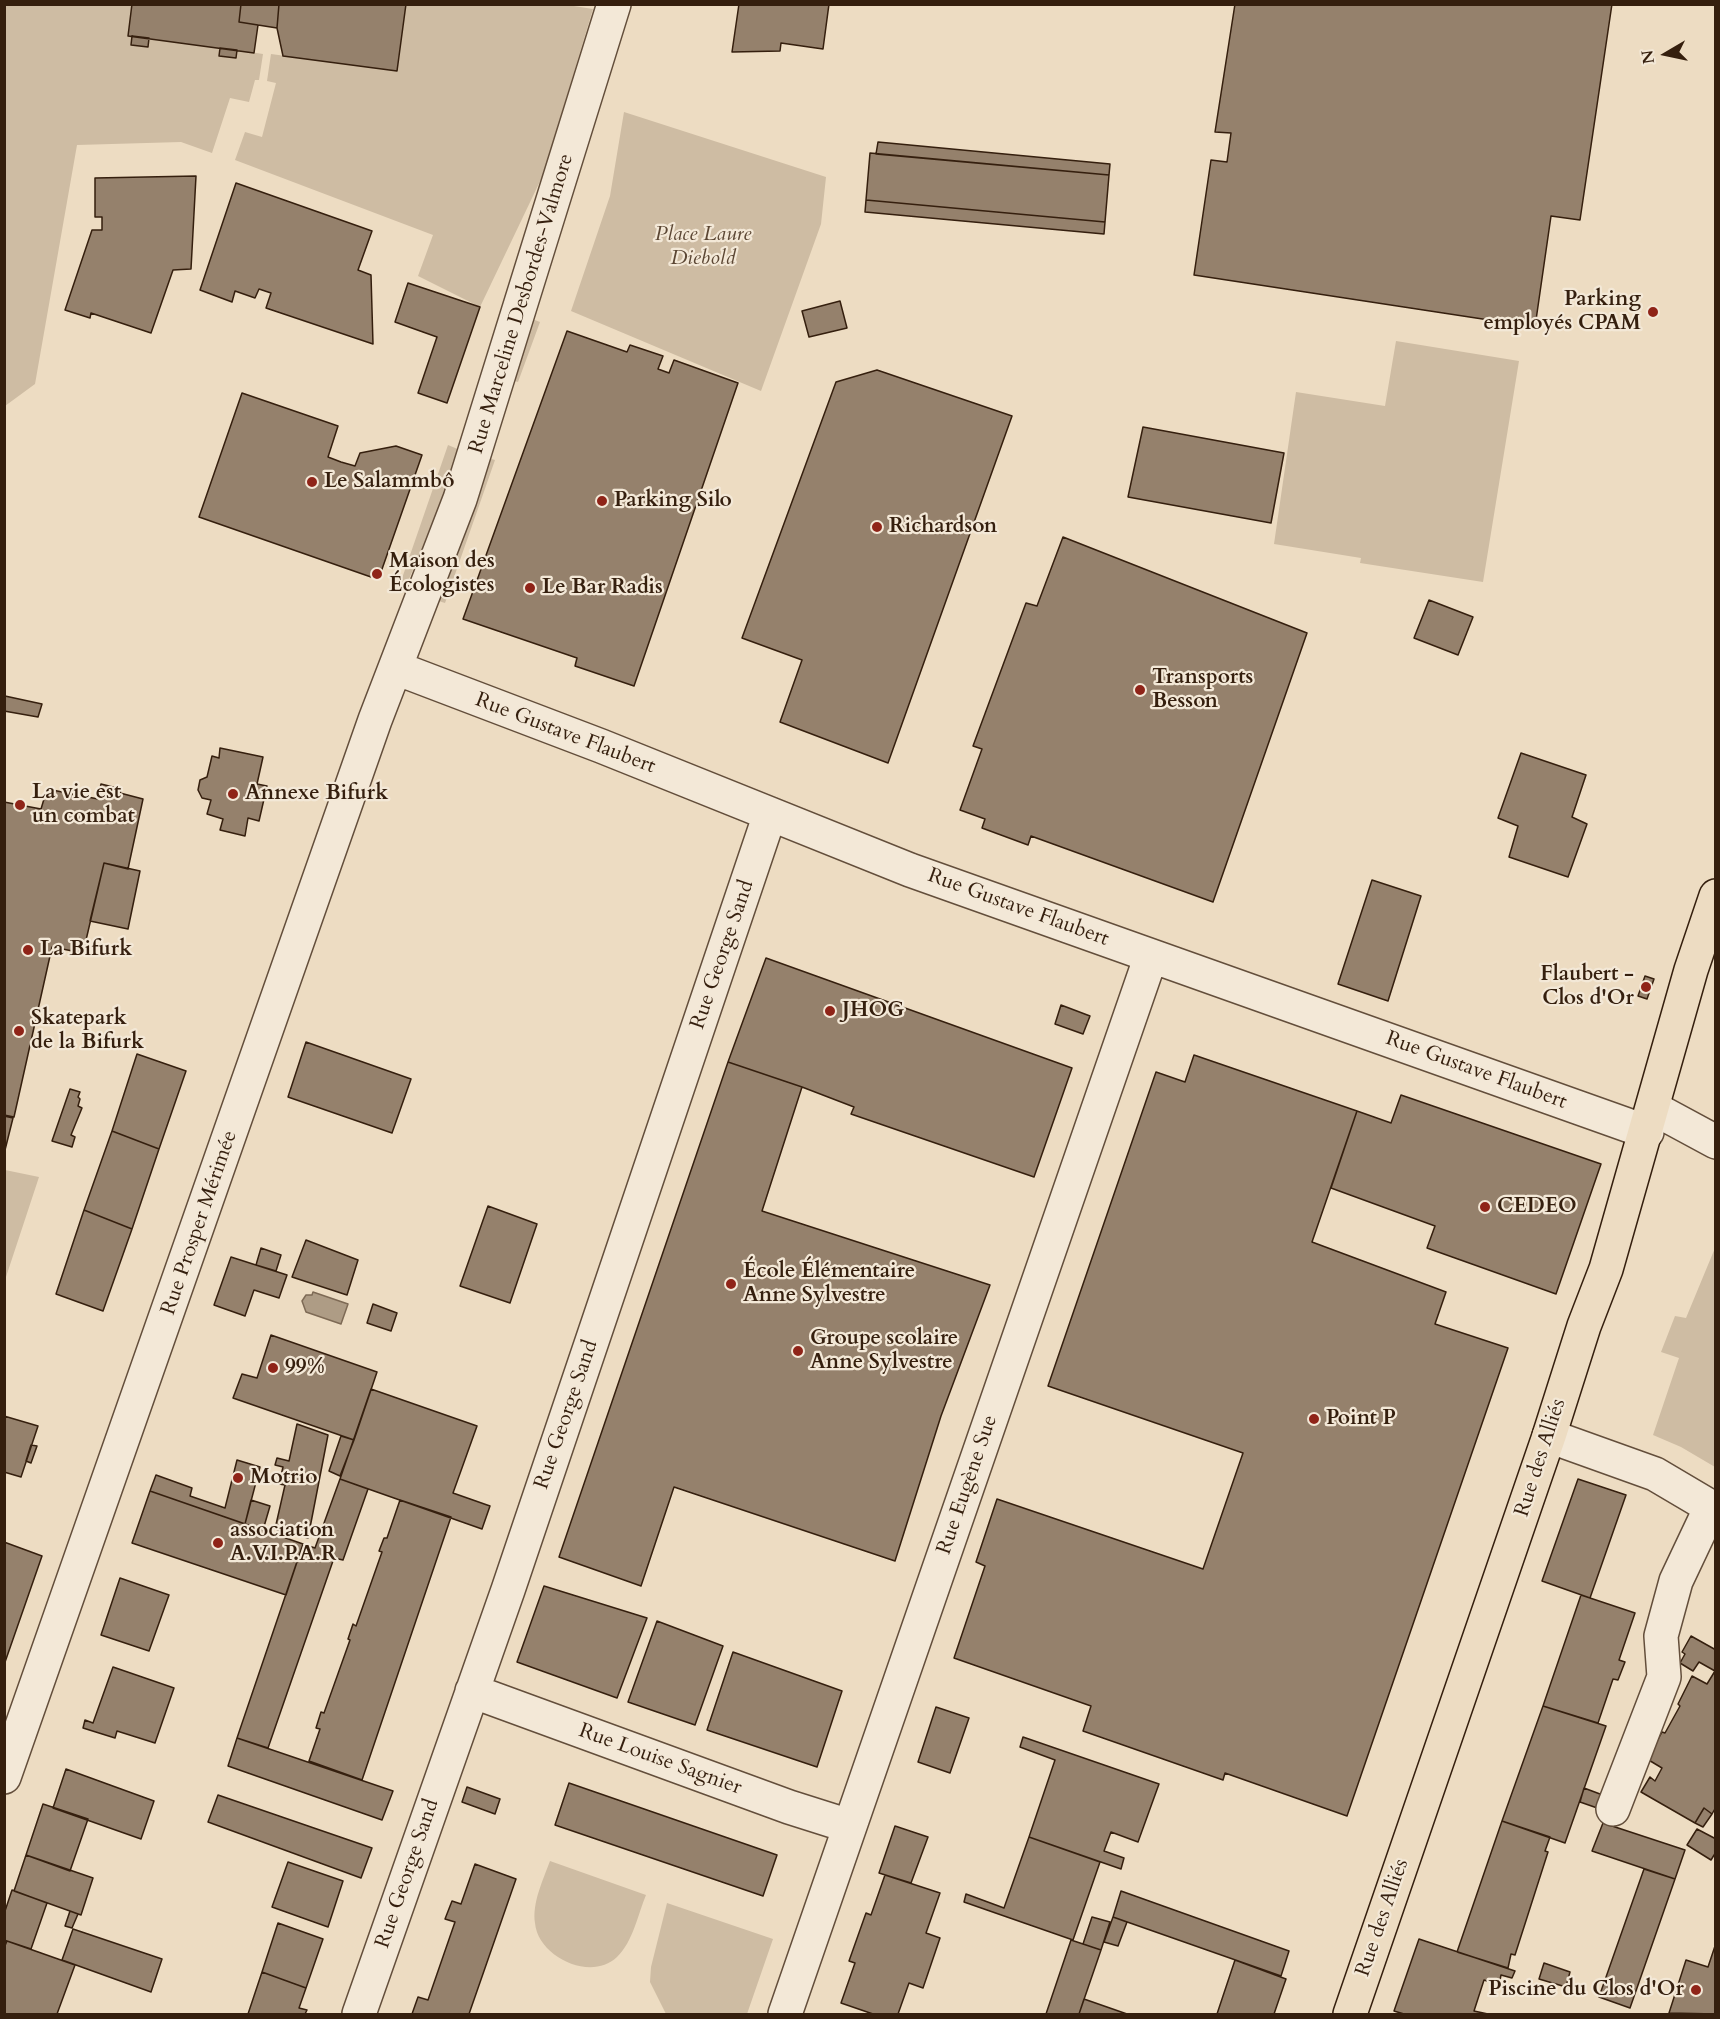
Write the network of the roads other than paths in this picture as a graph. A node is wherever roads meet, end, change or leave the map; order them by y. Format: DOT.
graph roads {
  1 [pos="614,4"];
  2 [pos="396,668"];
  3 [pos="771,814"];
  4 [pos="1716,896"];
  5 [pos="1151,956"];
  6 [pos="1650,1120"];
  7 [pos="1716,1142"];
  8 [pos="1549,1436"];
  9 [pos="1713,1509"];
  10 [pos="472,1691"];
  11 [pos="4,1777"];
  12 [pos="1613,1809"];
  13 [pos="849,1826"];
  14 [pos="359,2014"];
  15 [pos="785,2014"];
  16 [pos="1350,2014"];
  1 -- 2 [label="street, Rue Marceline Desbordes-Valmore"];
  2 -- 3 [label="street, Rue Gustave Flaubert"];
  2 -- 11 [label="street, Rue Prosper Mérimée"];
  3 -- 5 [label="street, Rue Gustave Flaubert"];
  3 -- 10 [label="street, Rue George Sand"];
  4 -- 6 [label="main road, Rue des Alliés"];
  5 -- 6 [label="street, Rue Gustave Flaubert"];
  5 -- 13 [label="street, Rue Eugène Sue"];
  6 -- 7 [label="street, Rue Gustave Flaubert"];
  6 -- 8 [label="main road, Rue des Alliés"];
  8 -- 9 [label="street"];
  8 -- 16 [label="main road, Rue des Alliés"];
  9 -- 12 [label="street"];
  10 -- 13 [label="street, Rue Louise Sagnier"];
  10 -- 14 [label="street, Rue George Sand"];
  13 -- 15 [label="street, Rue Eugène Sue"];
}
